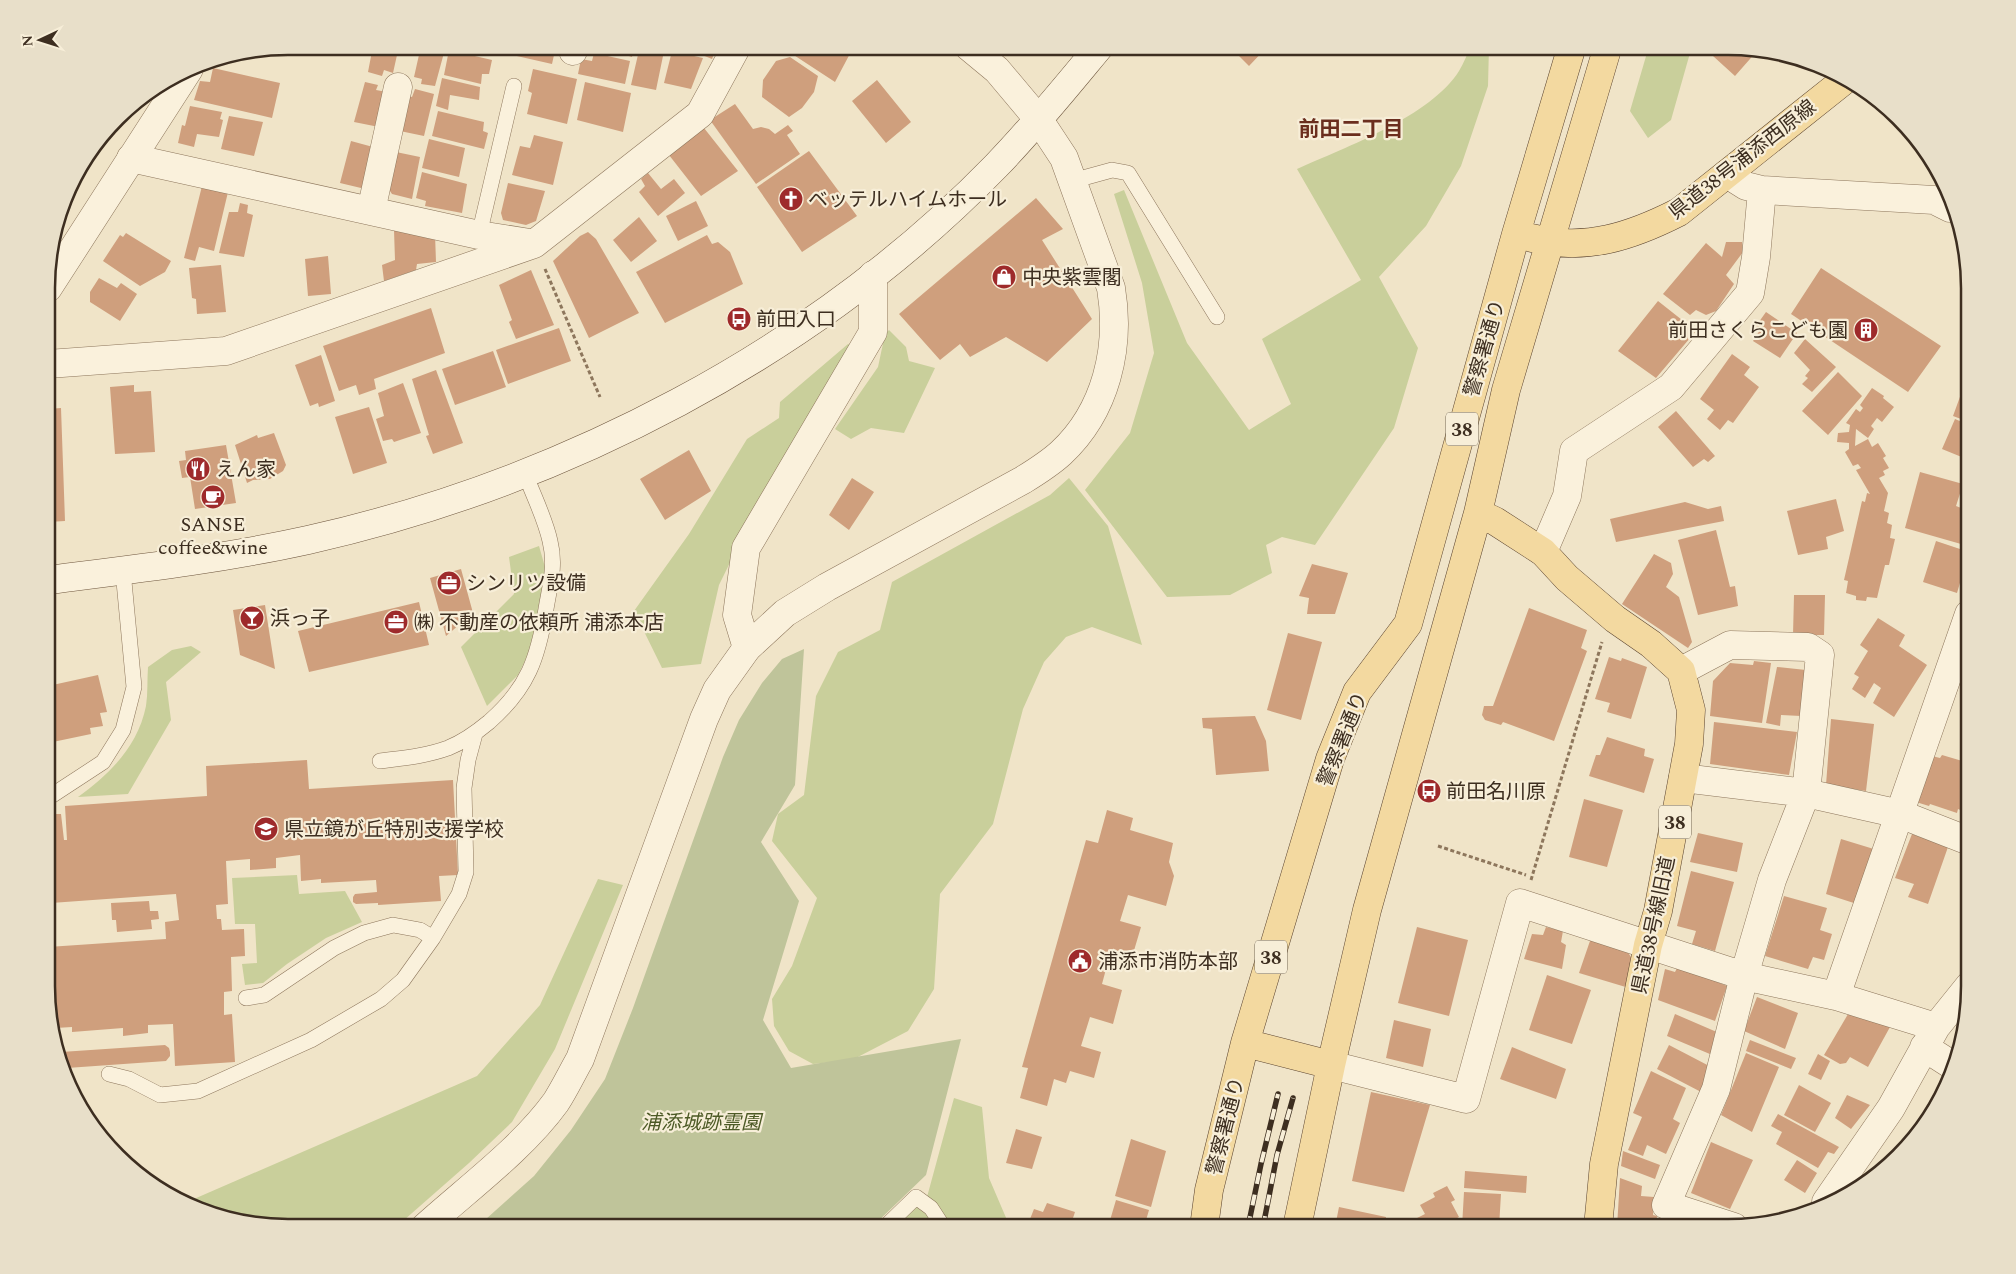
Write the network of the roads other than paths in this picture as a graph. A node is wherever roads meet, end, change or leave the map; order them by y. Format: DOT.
graph roads {
  1 [pos="732,55"];
  2 [pos="978,55"];
  3 [pos="1093,55"];
  4 [pos="1569,55"];
  5 [pos="1605,55"];
  6 [pos="181,81"];
  7 [pos="1840,84"];
  8 [pos="514,86"];
  9 [pos="398,87"];
  10 [pos="1039,120"];
  11 [pos="131,158"];
  12 [pos="1727,174"];
  13 [pos="1072,181"];
  14 [pos="1762,190"];
  15 [pos="1946,206"];
  16 [pos="371,211"];
  17 [pos="1516,234"];
  18 [pos="478,235"];
  19 [pos="1550,243"];
  20 [pos="534,244"];
  21 [pos="873,275"];
  22 [pos="55,277"];
  23 [pos="1217,317"];
  24 [pos="55,363"];
  25 [pos="525,473"];
  26 [pos="1478,513"];
  27 [pos="1543,552"];
  28 [pos="123,571"];
  29 [pos="55,579"];
  30 [pos="1408,624"];
  31 [pos="1961,637"];
  32 [pos="747,648"];
  33 [pos="1681,671"];
  34 [pos="475,734"];
  35 [pos="380,762"];
  36 [pos="1683,778"];
  37 [pos="1806,792"];
  38 [pos="55,793"];
  39 [pos="1900,814"];
  40 [pos="1961,838"];
  41 [pos="433,938"];
  42 [pos="1648,945"];
  43 [pos="1744,976"];
  44 [pos="1836,996"];
  45 [pos="1961,996"];
  46 [pos="246,998"];
  47 [pos="1930,1037"];
  48 [pos="1245,1043"];
  49 [pos="1949,1061"];
  50 [pos="1331,1064"];
  51 [pos="109,1074"];
  52 [pos="1833,1194"];
  53 [pos="434,1219"];
  54 [pos="893,1219"];
  55 [pos="938,1219"];
  56 [pos="1205,1219"];
  57 [pos="1299,1219"];
  58 [pos="1599,1219"];
  59 [pos="1710,1219"];
  1 -- 20 [label="street"];
  2 -- 10 [label="street"];
  3 -- 10 [label="street"];
  4 -- 17 [label="main road, 38"];
  5 -- 19 [label="main road, 38"];
  6 -- 11 [label="street"];
  7 -- 12 [label="main road, 県道38号浦添西原線"];
  8 -- 18 [label="lane"];
  9 -- 16 [label="street"];
  10 -- 13 [label="street"];
  10 -- 21 [label="street"];
  11 -- 16 [label="street"];
  11 -- 22 [label="street"];
  12 -- 14 [label="street"];
  12 -- 19 [label="main road, 県道38号浦添西原線"];
  13 -- 23 [label="lane"];
  13 -- 32 [label="street"];
  14 -- 15 [label="street"];
  14 -- 27 [label="street"];
  16 -- 18 [label="street"];
  17 -- 19 [label="main road, 県道38号浦添西原線"];
  17 -- 30 [label="main road, 警察署通り / 38"];
  18 -- 20 [label="street"];
  19 -- 26 [label="main road, 警察署通り / 38"];
  19 -- 30 [label="main road"];
  20 -- 24 [label="street"];
  21 -- 25 [label="street"];
  21 -- 32 [label="street"];
  25 -- 28 [label="street"];
  25 -- 34 [label="lane"];
  26 -- 27 [label="main road"];
  26 -- 50 [label="main road, 警察署通り / 38"];
  27 -- 33 [label="main road"];
  28 -- 29 [label="street"];
  28 -- 38 [label="lane"];
  30 -- 48 [label="main road, 警察署通り / 38"];
  31 -- 39 [label="street"];
  32 -- 53 [label="street"];
  33 -- 36 [label="main road, 県道38号線旧道 / 38"];
  33 -- 37 [label="street"];
  34 -- 35 [label="lane"];
  34 -- 41 [label="lane"];
  36 -- 37 [label="street"];
  36 -- 42 [label="main road, 県道38号線旧道 / 38"];
  37 -- 39 [label="street"];
  37 -- 43 [label="street"];
  39 -- 40 [label="street"];
  39 -- 44 [label="street"];
  41 -- 46 [label="lane"];
  41 -- 51 [label="lane"];
  42 -- 43 [label="street"];
  42 -- 50 [label="street"];
  42 -- 58 [label="main road, 県道38号線旧道 / 38"];
  43 -- 44 [label="street"];
  43 -- 59 [label="street"];
  44 -- 47 [label="street"];
  45 -- 47 [label="street"];
  47 -- 49 [label="street"];
  47 -- 52 [label="street"];
  48 -- 50 [label="main road"];
  48 -- 56 [label="main road, 警察署通り / 38"];
  50 -- 57 [label="main road, 警察署通り / 38"];
  54 -- 55 [label="lane"];
}
